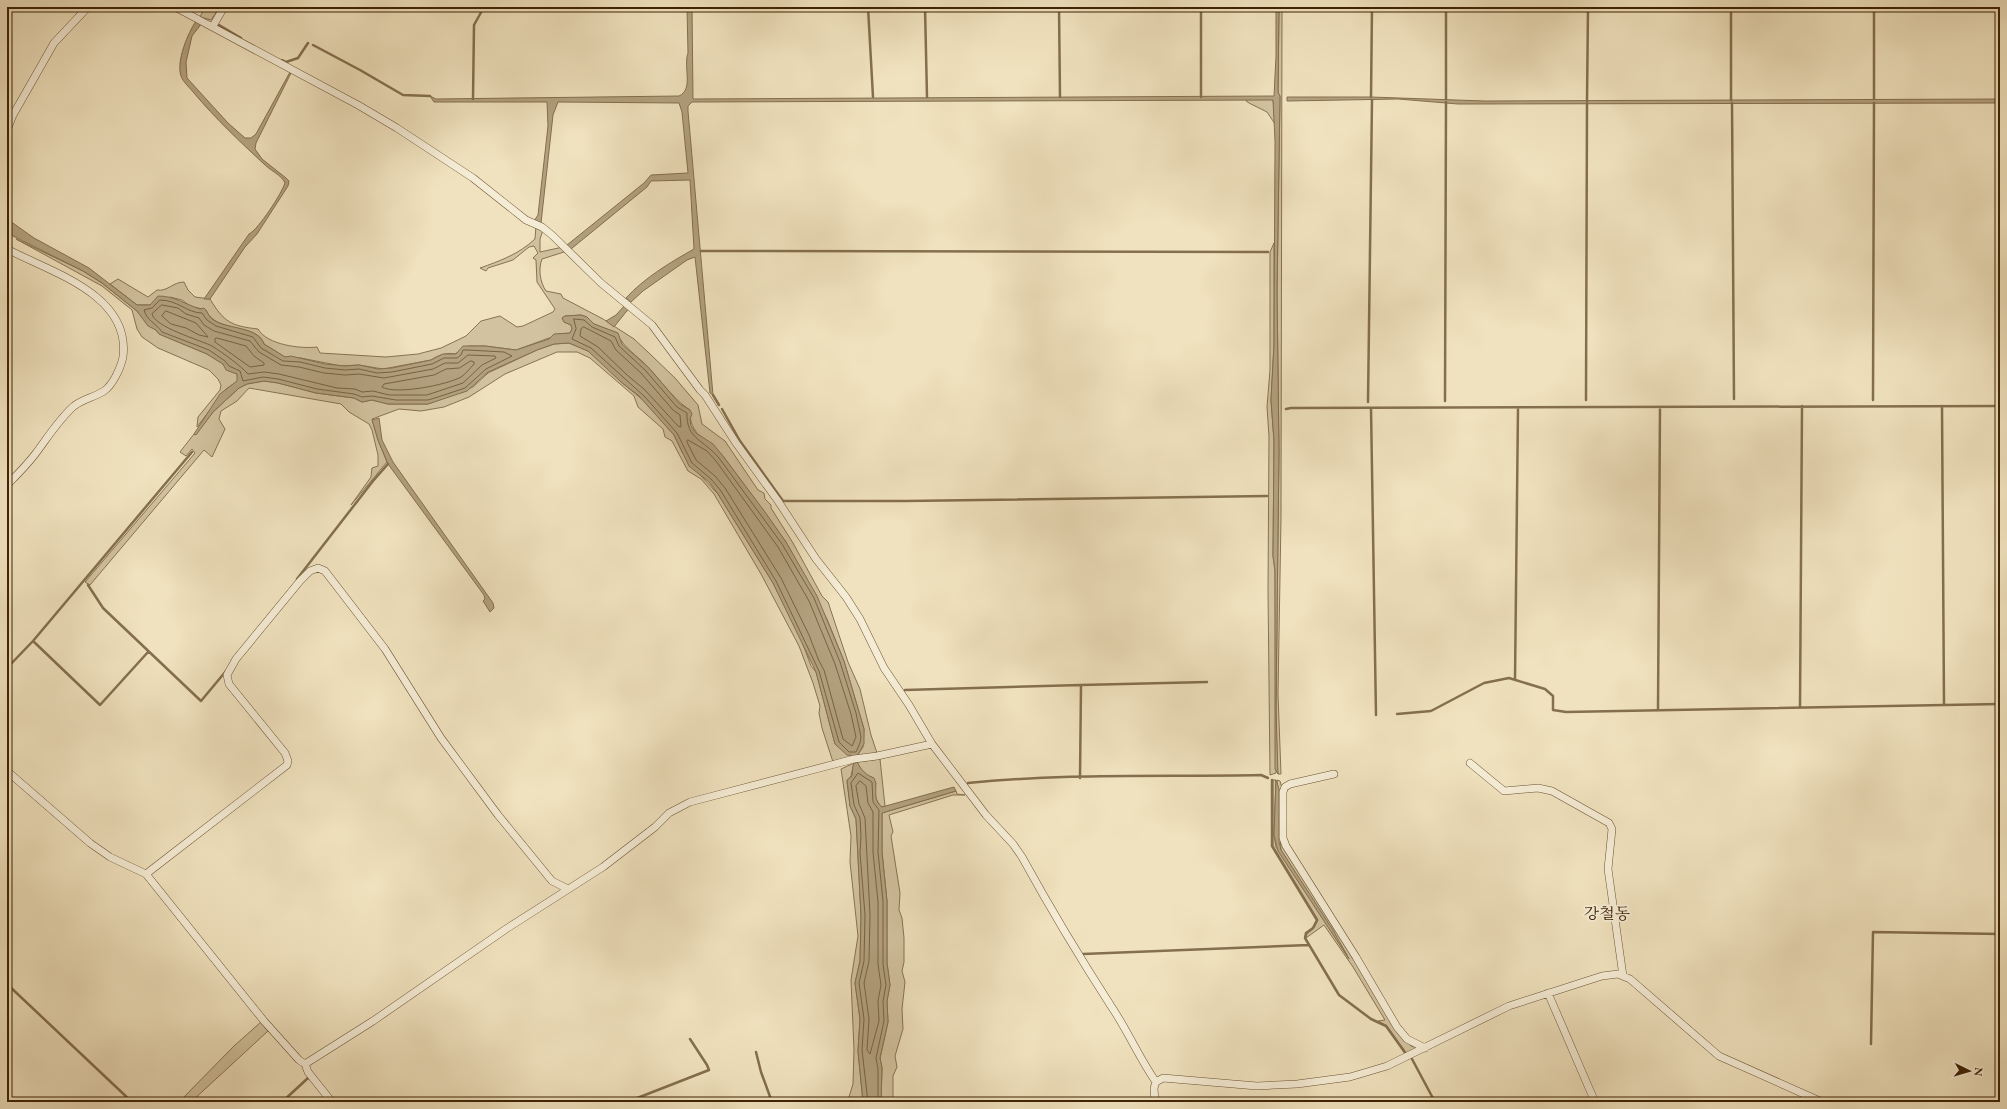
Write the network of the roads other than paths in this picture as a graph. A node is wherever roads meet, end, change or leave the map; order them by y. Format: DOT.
graph roads {
  1 [pos="88,7"];
  2 [pos="175,7"];
  3 [pos="224,7"];
  4 [pos="213,26"];
  5 [pos="7,130"];
  6 [pos="7,249"];
  7 [pos="7,485"];
  8 [pos="932,744"];
  9 [pos="1470,763"];
  10 [pos="7,771"];
  11 [pos="1334,774"];
  12 [pos="146,874"];
  13 [pos="568,889"];
  14 [pos="1622,976"];
  15 [pos="1548,993"];
  16 [pos="1425,1048"];
  17 [pos="305,1064"];
  18 [pos="1156,1082"];
  19 [pos="332,1102"];
  20 [pos="1155,1102"];
  21 [pos="1595,1102"];
  22 [pos="1822,1102"];
  1 -- 5 [label="street"];
  2 -- 4 [label="street"];
  3 -- 4 [label="street"];
  4 -- 8 [label="street"];
  6 -- 7 [label="street"];
  8 -- 13 [label="street"];
  8 -- 18 [label="street"];
  9 -- 14 [label="street"];
  10 -- 12 [label="street"];
  11 -- 16 [label="street"];
  12 -- 13 [label="street"];
  12 -- 17 [label="street"];
  13 -- 17 [label="street"];
  14 -- 15 [label="street"];
  14 -- 22 [label="street"];
  15 -- 16 [label="street"];
  15 -- 21 [label="street"];
  16 -- 18 [label="street"];
  17 -- 19 [label="street"];
  18 -- 20 [label="street"];
}
